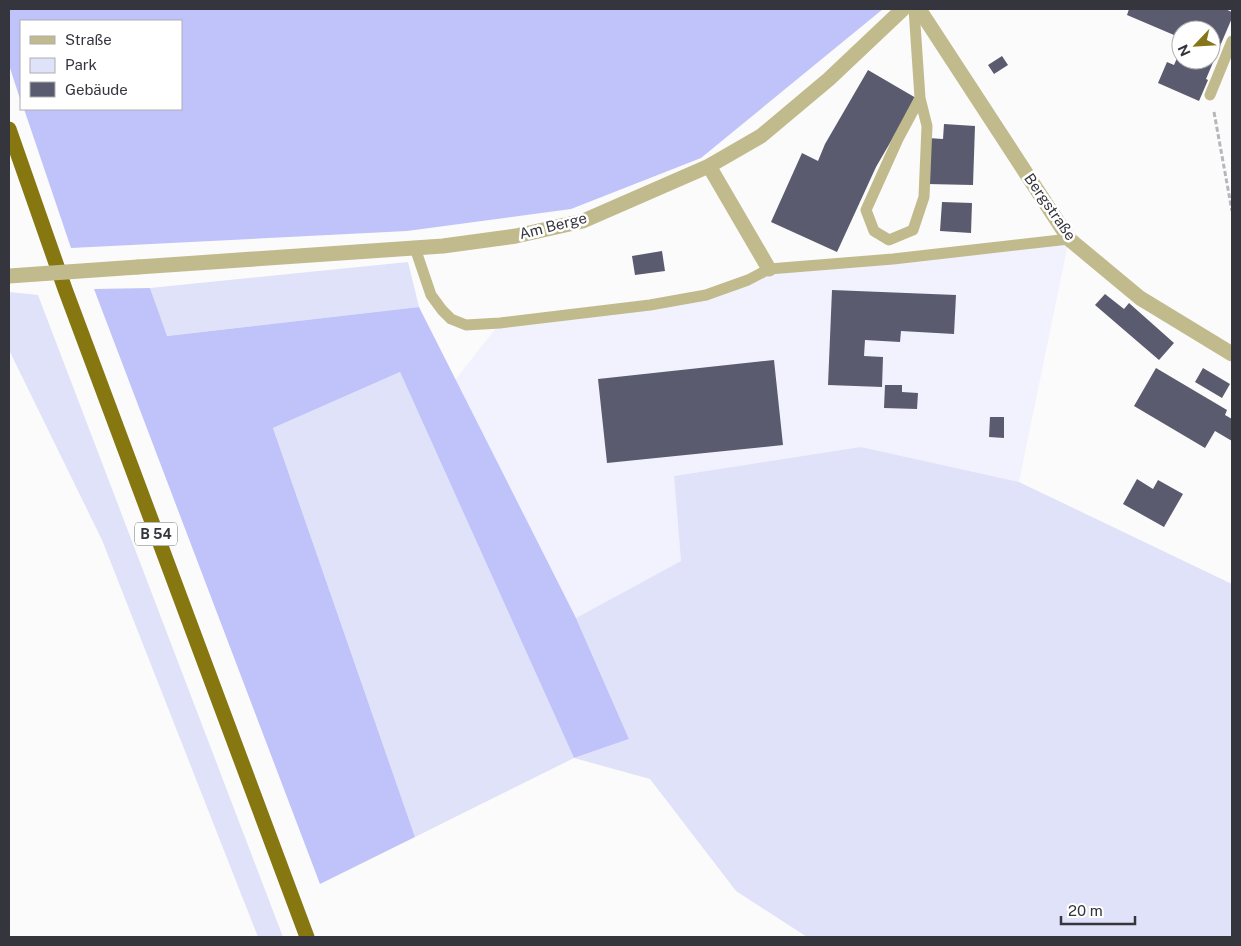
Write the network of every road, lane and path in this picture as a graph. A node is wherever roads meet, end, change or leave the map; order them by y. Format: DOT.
graph roads {
  1 [pos="903,9"];
  2 [pos="914,9"];
  3 [pos="919,9"];
  4 [pos="1232,41"];
  5 [pos="1210,94"];
  6 [pos="920,98"];
  7 [pos="9,129"];
  8 [pos="709,166"];
  9 [pos="1232,210"];
  10 [pos="1068,239"];
  11 [pos="889,240"];
  12 [pos="415,248"];
  13 [pos="893,259"];
  14 [pos="769,269"];
  15 [pos="9,276"];
  16 [pos="1232,354"];
  17 [pos="307,937"];
  1 -- 8 [label="street, Am Berge"];
  2 -- 6 [label="lane"];
  3 -- 10 [label="street, Bergstraße"];
  4 -- 5 [label="lane"];
  5 -- 9 [label="path"];
  6 -- 11 [label="lane"];
  6 -- 11 [label="lane"];
  7 -- 17 [label="highway, B 54"];
  8 -- 12 [label="street, Am Berge"];
  8 -- 14 [label="street"];
  10 -- 13 [label="lane"];
  10 -- 16 [label="street, Bergstraße"];
  11 -- 13 [label="lane"];
  12 -- 14 [label="lane"];
  12 -- 15 [label="street, Am Berge, bridge"];
  13 -- 14 [label="lane"];
}
